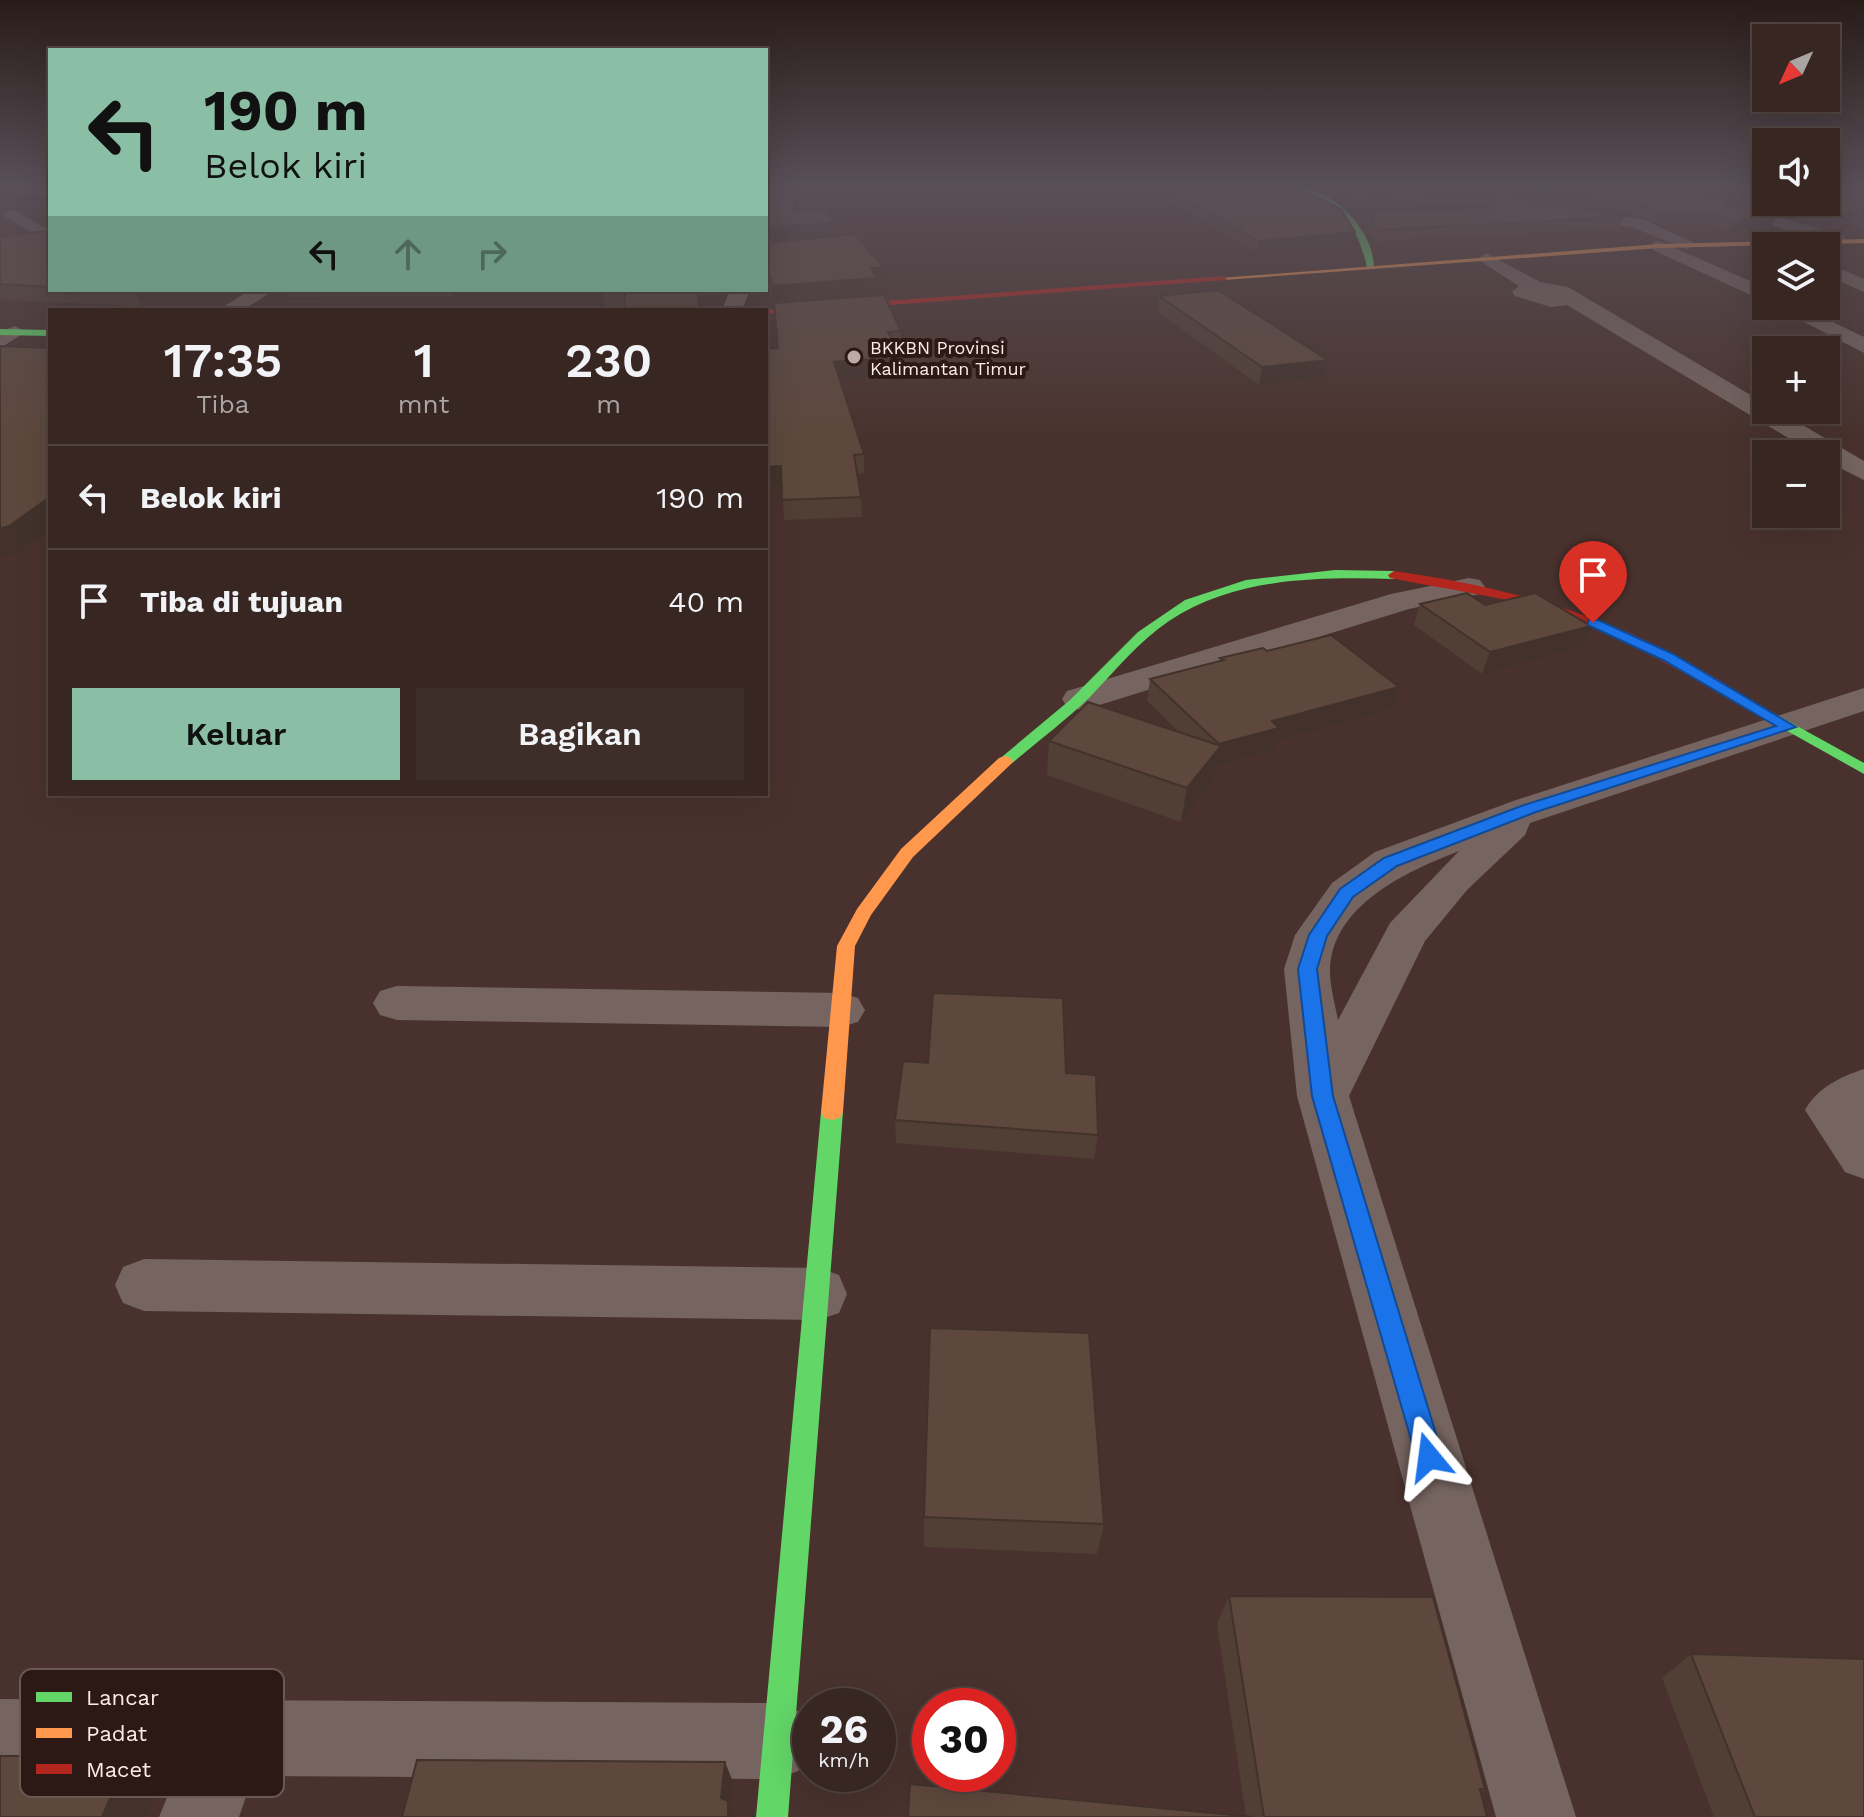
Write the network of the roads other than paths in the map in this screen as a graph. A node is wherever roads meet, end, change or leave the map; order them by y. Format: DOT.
graph roads {
  1 [pos="1333,270"];
  2 [pos="1504,270"];
  3 [pos="1708,270"];
  4 [pos="1840,276"];
  5 [pos="1864,289"];
  6 [pos="1752,291"];
  7 [pos="261,292"];
  8 [pos="1840,292"];
  9 [pos="1548,297"];
  10 [pos="232,308"];
  11 [pos="768,311"];
  12 [pos="1811,320"];
  13 [pos="48,333"];
  14 [pos="5,335"];
  15 [pos="1864,346"];
  16 [pos="1778,440"];
  17 [pos="1864,472"];
  18 [pos="1840,478"];
  19 [pos="1864,493"];
  20 [pos="1469,587"];
  21 [pos="1080,699"];
  22 [pos="1864,699"];
  23 [pos="1788,727"];
  24 [pos="1864,769"];
  25 [pos="1530,809"];
  26 [pos="397,1003"];
  27 [pos="841,1010"];
  28 [pos="1864,1089"];
  29 [pos="1323,1096"];
  30 [pos="1864,1157"];
  31 [pos="144,1285"];
  32 [pos="818,1294"];
  33 [pos="0,1737"];
  34 [pos="20,1737"];
  35 [pos="284,1740"];
  36 [pos="778,1741"];
  37 [pos="207,1797"];
  38 [pos="199,1817"];
  39 [pos="772,1817"];
  40 [pos="1536,1817"];
  1 -- 11 [label="street"];
  2 -- 9 [label="street"];
  3 -- 6 [label="street"];
  4 -- 5 [label="street"];
  5 -- 8 [label="street"];
  7 -- 10 [label="street"];
  9 -- 16 [label="street"];
  9 -- 17 [label="street"];
  12 -- 15 [label="street"];
  13 -- 14 [label="street"];
  18 -- 19 [label="street"];
  20 -- 21 [label="street"];
  20 -- 21 [label="street"];
  20 -- 23 [label="street"];
  21 -- 27 [label="street"];
  22 -- 23 [label="street"];
  23 -- 24 [label="street"];
  23 -- 25 [label="street"];
  25 -- 29 [label="street"];
  25 -- 29 [label="street"];
  26 -- 27 [label="street"];
  27 -- 32 [label="street"];
  28 -- 30 [label="street"];
  29 -- 40 [label="street"];
  31 -- 32 [label="street"];
  32 -- 36 [label="street"];
  33 -- 34 [label="street"];
  35 -- 36 [label="street"];
  36 -- 39 [label="street"];
  37 -- 38 [label="street"];
}
